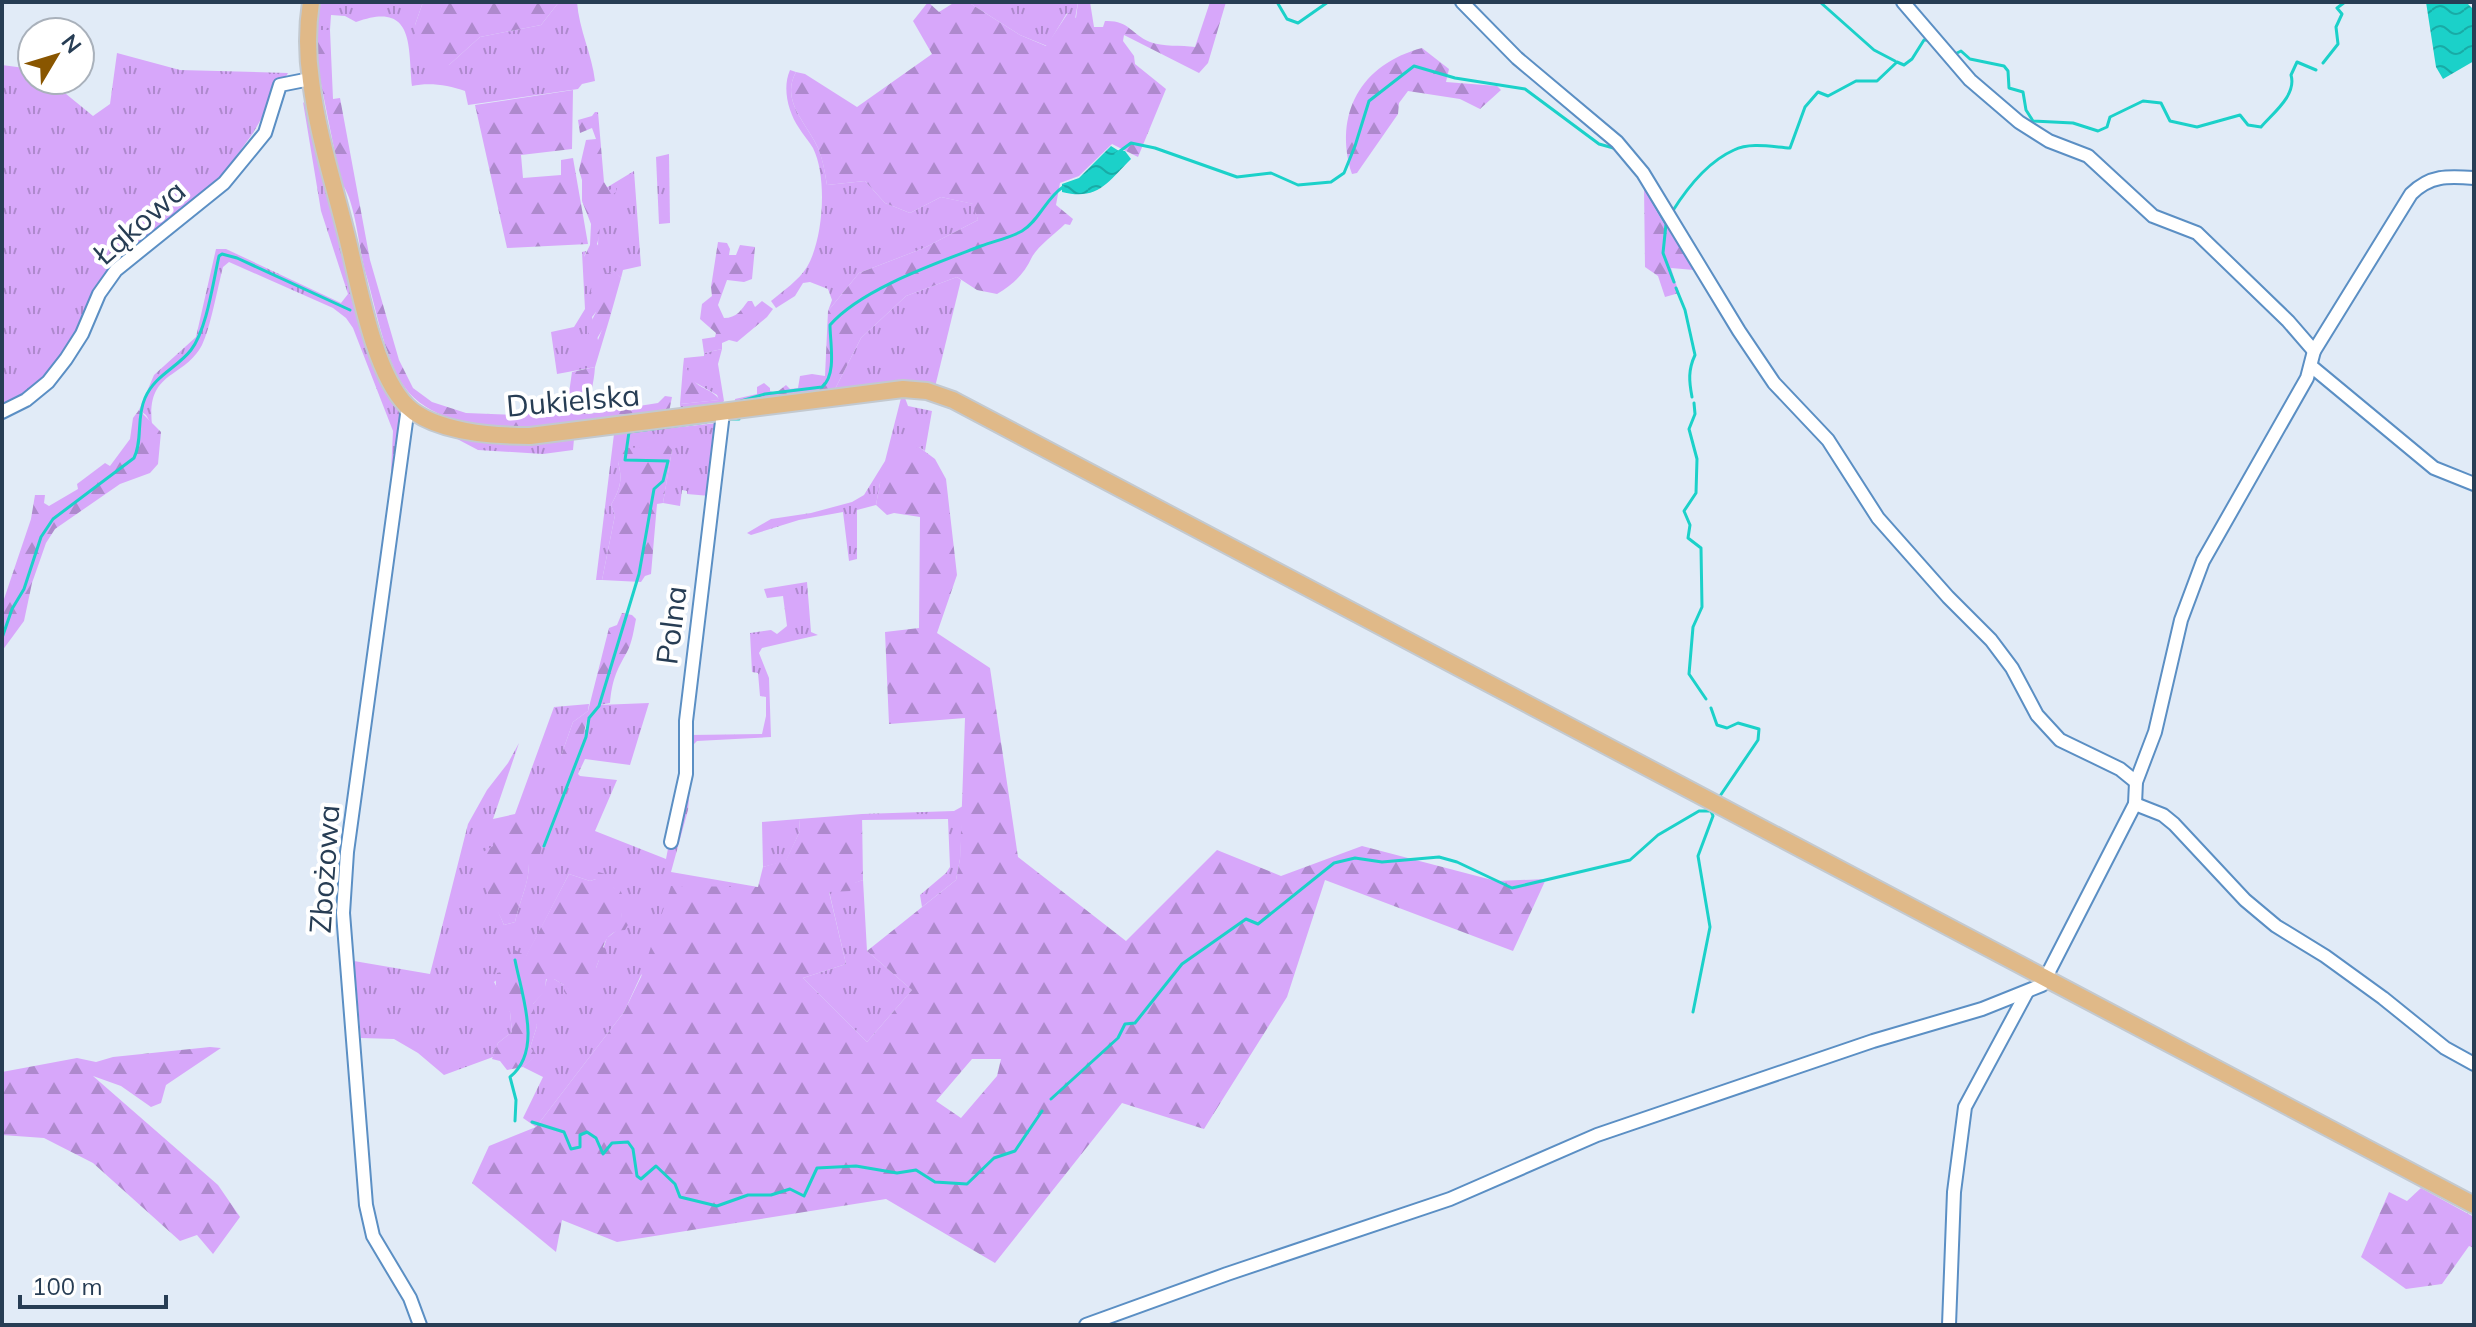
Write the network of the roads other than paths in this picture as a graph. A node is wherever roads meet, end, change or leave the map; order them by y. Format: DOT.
graph roads {
  1 [pos="311,2"];
  2 [pos="1462,2"];
  3 [pos="1903,2"];
  4 [pos="310,79"];
  5 [pos="2474,178"];
  6 [pos="2314,351"];
  7 [pos="2311,366"];
  8 [pos="408,407"];
  9 [pos="2,412"];
  10 [pos="723,413"];
  11 [pos="2474,484"];
  12 [pos="2136,782"];
  13 [pos="2135,804"];
  14 [pos="671,842"];
  15 [pos="2046,978"];
  16 [pos="2027,992"];
  17 [pos="2474,1064"];
  18 [pos="2474,1205"];
  19 [pos="420,1325"];
  20 [pos="1086,1325"];
  21 [pos="1949,1325"];
  1 -- 4 [label="main road"];
  2 -- 12 [label="street"];
  3 -- 6 [label="street"];
  4 -- 8 [label="main road"];
  4 -- 9 [label="street, Łąkowa"];
  5 -- 6 [label="street"];
  6 -- 7 [label="street"];
  7 -- 11 [label="street"];
  7 -- 12 [label="street"];
  8 -- 10 [label="main road, Dukielska"];
  8 -- 19 [label="street, Zbożowa"];
  10 -- 14 [label="street, Polna"];
  10 -- 15 [label="main road, Dukielska"];
  12 -- 13 [label="street"];
  13 -- 15 [label="street"];
  13 -- 17 [label="street"];
  15 -- 16 [label="street"];
  15 -- 18 [label="main road"];
  16 -- 20 [label="street"];
  16 -- 21 [label="street"];
}
